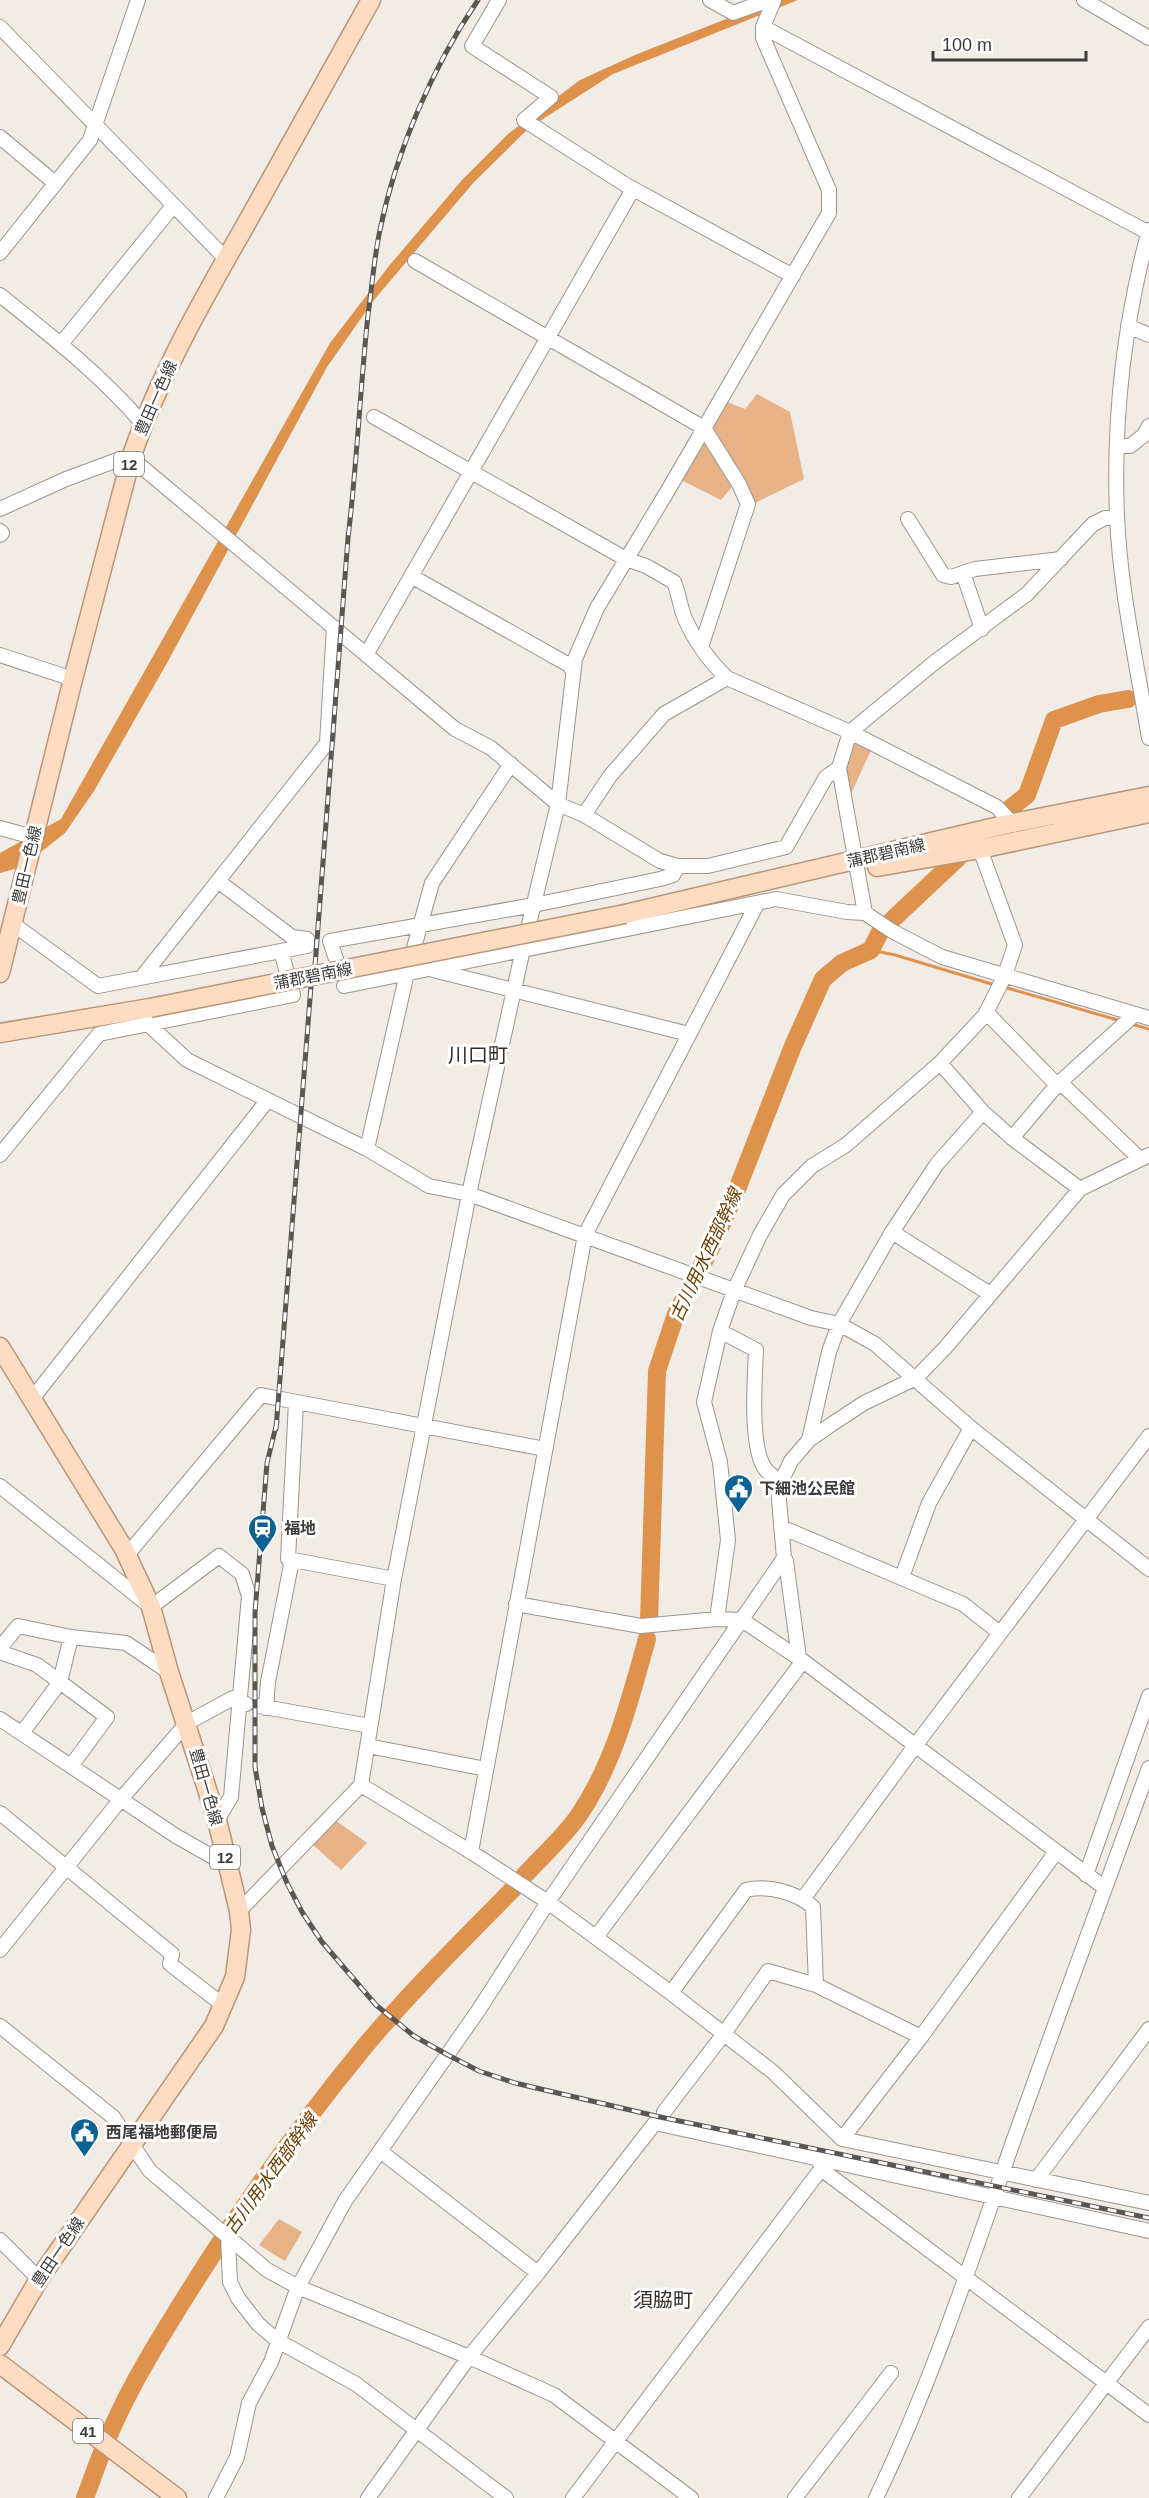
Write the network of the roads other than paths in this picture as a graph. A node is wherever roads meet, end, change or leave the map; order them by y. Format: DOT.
graph roads {
  1 [pos="138,0"];
  2 [pos="499,0"];
  3 [pos="710,0"];
  4 [pos="769,0"];
  5 [pos="774,0"];
  6 [pos="1084,0"];
  7 [pos="369,1"];
  8 [pos="764,22"];
  9 [pos="0,27"];
  10 [pos="1149,38"];
  11 [pos="94,126"];
  12 [pos="0,137"];
  13 [pos="55,183"];
  14 [pos="633,189"];
  15 [pos="173,206"];
  16 [pos="1149,232"];
  17 [pos="0,253"];
  18 [pos="226,259"];
  19 [pos="415,261"];
  20 [pos="793,276"];
  21 [pos="0,296"];
  22 [pos="1128,326"];
  23 [pos="1149,335"];
  24 [pos="548,339"];
  25 [pos="61,344"];
  26 [pos="374,417"];
  27 [pos="142,424"];
  28 [pos="704,428"];
  29 [pos="1147,433"];
  30 [pos="1118,446"];
  31 [pos="130,458"];
  32 [pos="471,470"];
  33 [pos="0,509"];
  34 [pos="1117,518"];
  35 [pos="908,519"];
  36 [pos="626,559"];
  37 [pos="1061,559"];
  38 [pos="963,573"];
  39 [pos="411,576"];
  40 [pos="334,627"];
  41 [pos="982,629"];
  42 [pos="701,648"];
  43 [pos="366,655"];
  44 [pos="0,656"];
  45 [pos="573,671"];
  46 [pos="727,678"];
  47 [pos="73,679"];
  48 [pos="1146,705"];
  49 [pos="850,732"];
  50 [pos="1149,738"];
  51 [pos="511,764"];
  52 [pos="839,768"];
  53 [pos="1149,796"];
  54 [pos="558,804"];
  55 [pos="1149,813"];
  56 [pos="584,815"];
  57 [pos="1008,824"];
  58 [pos="0,828"];
  59 [pos="33,837"];
  60 [pos="980,849"];
  61 [pos="856,865"];
  62 [pos="678,866"];
  63 [pos="218,881"];
  64 [pos="757,904"];
  65 [pos="534,905"];
  66 [pos="865,913"];
  67 [pos="13,924"];
  68 [pos="419,926"];
  69 [pos="523,949"];
  70 [pos="281,951"];
  71 [pos="337,963"];
  72 [pos="428,968"];
  73 [pos="0,973"];
  74 [pos="407,973"];
  75 [pos="142,977"];
  76 [pos="1002,982"];
  77 [pos="344,986"];
  78 [pos="514,990"];
  79 [pos="986,1012"];
  80 [pos="149,1016"];
  81 [pos="1138,1016"];
  82 [pos="0,1033"];
  83 [pos="689,1034"];
  84 [pos="940,1063"];
  85 [pos="1057,1085"];
  86 [pos="267,1101"];
  87 [pos="983,1112"];
  88 [pos="1012,1138"];
  89 [pos="367,1149"];
  90 [pos="0,1155"];
  91 [pos="1144,1157"];
  92 [pos="1080,1189"];
  93 [pos="469,1194"];
  94 [pos="892,1232"];
  95 [pos="585,1235"];
  96 [pos="734,1291"];
  97 [pos="990,1294"];
  98 [pos="839,1324"];
  99 [pos="720,1331"];
  100 [pos="0,1347"];
  101 [pos="916,1378"];
  102 [pos="32,1399"];
  103 [pos="296,1402"];
  104 [pos="424,1427"];
  105 [pos="971,1428"];
  106 [pos="1149,1436"];
  107 [pos="809,1440"];
  108 [pos="545,1449"];
  109 [pos="780,1482"];
  110 [pos="0,1486"];
  111 [pos="1085,1521"];
  112 [pos="781,1527"];
  113 [pos="127,1556"];
  114 [pos="784,1558"];
  115 [pos="292,1560"];
  116 [pos="1149,1569"];
  117 [pos="902,1577"];
  118 [pos="394,1579"];
  119 [pos="516,1604"];
  120 [pos="151,1607"];
  121 [pos="717,1619"];
  122 [pos="742,1620"];
  123 [pos="1000,1633"];
  124 [pos="71,1637"];
  125 [pos="0,1650"];
  126 [pos="801,1660"];
  127 [pos="169,1672"];
  128 [pos="60,1682"];
  129 [pos="1149,1696"];
  130 [pos="253,1704"];
  131 [pos="0,1719"];
  132 [pos="188,1723"];
  133 [pos="370,1726"];
  134 [pos="22,1733"];
  135 [pos="368,1746"];
  136 [pos="915,1746"];
  137 [pos="71,1766"];
  138 [pos="1149,1768"];
  139 [pos="486,1769"];
  140 [pos="361,1785"];
  141 [pos="121,1799"];
  142 [pos="0,1813"];
  143 [pos="217,1820"];
  144 [pos="471,1852"];
  145 [pos="1056,1852"];
  146 [pos="226,1865"];
  147 [pos="67,1866"];
  148 [pos="1086,1875"];
  149 [pos="1105,1888"];
  150 [pos="803,1899"];
  151 [pos="548,1902"];
  152 [pos="239,1911"];
  153 [pos="596,1937"];
  154 [pos="0,1950"];
  155 [pos="816,1985"];
  156 [pos="671,1993"];
  157 [pos="223,2005"];
  158 [pos="0,2026"];
  159 [pos="1149,2029"];
  160 [pos="723,2035"];
  161 [pos="921,2037"];
  162 [pos="664,2112"];
  163 [pos="842,2139"];
  164 [pos="131,2146"];
  165 [pos="380,2151"];
  166 [pos="821,2165"];
  167 [pos="1002,2173"];
  168 [pos="1036,2180"];
  169 [pos="993,2198"];
  170 [pos="1149,2203"];
  171 [pos="1149,2231"];
  172 [pos="228,2237"];
  173 [pos="0,2240"];
  174 [pos="538,2273"];
  175 [pos="965,2277"];
  176 [pos="39,2279"];
  177 [pos="298,2287"];
  178 [pos="1149,2327"];
  179 [pos="278,2341"];
  180 [pos="0,2346"];
  181 [pos="469,2357"];
  182 [pos="0,2364"];
  183 [pos="891,2373"];
  184 [pos="1106,2382"];
  185 [pos="1149,2415"];
  186 [pos="418,2431"];
  187 [pos="616,2440"];
  188 [pos="177,2498"];
  189 [pos="216,2498"];
  190 [pos="368,2498"];
  191 [pos="506,2498"];
  192 [pos="573,2498"];
  193 [pos="691,2498"];
  194 [pos="795,2498"];
  195 [pos="876,2498"];
  196 [pos="1019,2498"];
  1 -- 11 [label="street"];
  2 -- 14 [label="street"];
  3 -- 4 [label="street"];
  5 -- 8 [label="street"];
  6 -- 10 [label="street"];
  7 -- 18 [label="main road, 豊田一色線 / 12"];
  8 -- 16 [label="street"];
  8 -- 20 [label="street"];
  9 -- 11 [label="street"];
  11 -- 13 [label="street"];
  11 -- 15 [label="street"];
  12 -- 13 [label="street"];
  13 -- 17 [label="street"];
  14 -- 20 [label="street"];
  14 -- 24 [label="street"];
  15 -- 18 [label="street"];
  15 -- 25 [label="street"];
  16 -- 22 [label="street"];
  18 -- 27 [label="main road, 豊田一色線 / 12"];
  19 -- 24 [label="street"];
  20 -- 28 [label="street"];
  21 -- 25 [label="street"];
  22 -- 23 [label="street"];
  22 -- 30 [label="street"];
  24 -- 28 [label="street"];
  24 -- 32 [label="street"];
  25 -- 27 [label="street"];
  26 -- 32 [label="street"];
  27 -- 31 [label="main road, 豊田一色線 / 12"];
  28 -- 36 [label="street"];
  28 -- 42 [label="street"];
  29 -- 30 [label="street"];
  30 -- 34 [label="street"];
  31 -- 33 [label="street"];
  31 -- 40 [label="street"];
  31 -- 47 [label="main road, 豊田一色線 / 12"];
  32 -- 36 [label="street"];
  32 -- 39 [label="street"];
  34 -- 37 [label="street"];
  34 -- 48 [label="street"];
  35 -- 38 [label="street"];
  36 -- 42 [label="street"];
  36 -- 45 [label="street"];
  37 -- 38 [label="street"];
  37 -- 41 [label="street"];
  38 -- 41 [label="street"];
  39 -- 43 [label="street"];
  39 -- 45 [label="street"];
  40 -- 43 [label="street"];
  40 -- 63 [label="street"];
  41 -- 49 [label="street"];
  42 -- 46 [label="street"];
  43 -- 51 [label="street"];
  44 -- 47 [label="street"];
  45 -- 54 [label="street"];
  46 -- 49 [label="street"];
  46 -- 56 [label="street"];
  47 -- 59 [label="main road, 豊田一色線 / 12"];
  48 -- 50 [label="street"];
  49 -- 52 [label="street"];
  49 -- 57 [label="street"];
  51 -- 54 [label="street"];
  51 -- 68 [label="street"];
  52 -- 61 [label="street"];
  52 -- 62 [label="street"];
  53 -- 57 [label="main road, 蒲郡碧南線"];
  54 -- 56 [label="street"];
  54 -- 65 [label="street"];
  55 -- 60 [label="main road, 蒲郡碧南線"];
  56 -- 62 [label="street"];
  57 -- 61 [label="main road, 蒲郡碧南線"];
  58 -- 59 [label="street"];
  59 -- 67 [label="main road, 豊田一色線 / 12"];
  60 -- 61 [label="main road, 蒲郡碧南線"];
  60 -- 76 [label="street"];
  61 -- 66 [label="street"];
  61 -- 80 [label="main road, 蒲郡碧南線, bridge"];
  62 -- 65 [label="street"];
  63 -- 70 [label="street"];
  63 -- 75 [label="street"];
  64 -- 66 [label="street"];
  64 -- 69 [label="street"];
  64 -- 83 [label="street"];
  65 -- 68 [label="street"];
  65 -- 69 [label="street"];
  66 -- 76 [label="street"];
  67 -- 73 [label="main road, 豊田一色線 / 12"];
  67 -- 75 [label="street"];
  68 -- 71 [label="street"];
  68 -- 74 [label="street"];
  69 -- 72 [label="street"];
  69 -- 78 [label="street"];
  70 -- 75 [label="street"];
  70 -- 80 [label="street"];
  72 -- 74 [label="street"];
  72 -- 78 [label="street"];
  74 -- 77 [label="street"];
  74 -- 89 [label="street"];
  76 -- 79 [label="street"];
  76 -- 81 [label="street"];
  78 -- 83 [label="street"];
  78 -- 93 [label="street"];
  79 -- 84 [label="street"];
  79 -- 85 [label="street"];
  80 -- 82 [label="main road, 蒲郡碧南線"];
  80 -- 86 [label="street"];
  80 -- 90 [label="street"];
  81 -- 85 [label="street"];
  83 -- 95 [label="street"];
  84 -- 87 [label="street"];
  84 -- 96 [label="street"];
  85 -- 88 [label="street"];
  85 -- 91 [label="street"];
  86 -- 89 [label="street"];
  86 -- 102 [label="street"];
  87 -- 88 [label="street"];
  87 -- 94 [label="street"];
  88 -- 92 [label="street"];
  89 -- 93 [label="street"];
  91 -- 92 [label="street"];
  92 -- 97 [label="street"];
  93 -- 95 [label="street"];
  93 -- 104 [label="street"];
  94 -- 97 [label="street"];
  94 -- 98 [label="street"];
  95 -- 96 [label="street"];
  95 -- 108 [label="street"];
  96 -- 98 [label="street"];
  96 -- 99 [label="street"];
  97 -- 101 [label="street"];
  98 -- 101 [label="street"];
  98 -- 107 [label="street"];
  99 -- 109 [label="street"];
  99 -- 121 [label="street"];
  100 -- 102 [label="main road, 豊田一色線 / 12"];
  101 -- 105 [label="street"];
  101 -- 107 [label="street"];
  102 -- 113 [label="main road, 豊田一色線 / 12"];
  103 -- 104 [label="street"];
  103 -- 113 [label="street"];
  103 -- 115 [label="street"];
  104 -- 108 [label="street"];
  104 -- 118 [label="street"];
  105 -- 111 [label="street"];
  105 -- 117 [label="street"];
  106 -- 111 [label="street"];
  107 -- 109 [label="street"];
  108 -- 119 [label="street"];
  109 -- 112 [label="street"];
  110 -- 120 [label="street"];
  111 -- 116 [label="street"];
  111 -- 123 [label="street"];
  112 -- 114 [label="street"];
  112 -- 117 [label="street"];
  113 -- 120 [label="main road, 豊田一色線 / 12"];
  114 -- 122 [label="street"];
  114 -- 126 [label="street"];
  115 -- 118 [label="street"];
  115 -- 130 [label="street"];
  117 -- 123 [label="street"];
  118 -- 133 [label="street"];
  119 -- 121 [label="street"];
  119 -- 139 [label="street"];
  120 -- 127 [label="main road, 豊田一色線 / 12"];
  120 -- 130 [label="street"];
  121 -- 122 [label="street"];
  122 -- 126 [label="street"];
  122 -- 151 [label="street"];
  123 -- 136 [label="street"];
  124 -- 125 [label="street"];
  124 -- 127 [label="street"];
  124 -- 128 [label="street"];
  125 -- 128 [label="street"];
  126 -- 136 [label="street"];
  126 -- 153 [label="street"];
  127 -- 132 [label="main road, 豊田一色線 / 12"];
  128 -- 134 [label="street"];
  128 -- 137 [label="street"];
  129 -- 148 [label="street"];
  130 -- 132 [label="street"];
  130 -- 133 [label="street"];
  130 -- 143 [label="street"];
  131 -- 134 [label="street"];
  132 -- 141 [label="street"];
  132 -- 143 [label="main road, 豊田一色線 / 12"];
  133 -- 135 [label="street"];
  134 -- 137 [label="street"];
  135 -- 139 [label="street"];
  135 -- 140 [label="street"];
  136 -- 145 [label="street"];
  136 -- 150 [label="street"];
  137 -- 141 [label="street"];
  138 -- 149 [label="street"];
  139 -- 144 [label="street"];
  140 -- 144 [label="street"];
  140 -- 152 [label="street"];
  141 -- 146 [label="street"];
  141 -- 147 [label="street"];
  142 -- 147 [label="street"];
  143 -- 146 [label="main road, 豊田一色線 / 12"];
  144 -- 151 [label="street"];
  145 -- 148 [label="street"];
  145 -- 161 [label="street"];
  146 -- 152 [label="main road, 豊田一色線 / 12"];
  147 -- 154 [label="street"];
  147 -- 157 [label="street"];
  148 -- 149 [label="street"];
  149 -- 167 [label="street"];
  150 -- 155 [label="street"];
  150 -- 156 [label="street"];
  151 -- 153 [label="street"];
  151 -- 165 [label="street"];
  152 -- 157 [label="main road, 豊田一色線 / 12"];
  153 -- 156 [label="street"];
  155 -- 160 [label="street"];
  155 -- 161 [label="street"];
  156 -- 160 [label="street"];
  157 -- 164 [label="main road, 豊田一色線 / 12"];
  158 -- 164 [label="street"];
  159 -- 168 [label="street"];
  160 -- 162 [label="street"];
  160 -- 163 [label="street"];
  161 -- 163 [label="street"];
  163 -- 167 [label="street"];
  164 -- 172 [label="street"];
  164 -- 176 [label="main road, 豊田一色線 / 12"];
  165 -- 174 [label="street"];
  165 -- 177 [label="street"];
  166 -- 169 [label="street"];
  166 -- 174 [label="street"];
  166 -- 175 [label="street"];
  166 -- 187 [label="street"];
  167 -- 168 [label="street"];
  167 -- 169 [label="street"];
  168 -- 170 [label="street"];
  169 -- 171 [label="street"];
  169 -- 175 [label="street"];
  172 -- 177 [label="street"];
  172 -- 179 [label="street"];
  173 -- 176 [label="street"];
  174 -- 181 [label="street"];
  175 -- 184 [label="street"];
  175 -- 195 [label="street"];
  176 -- 180 [label="main road, 豊田一色線 / 12"];
  177 -- 179 [label="street"];
  177 -- 181 [label="street"];
  178 -- 184 [label="street"];
  179 -- 186 [label="street"];
  179 -- 189 [label="street"];
  181 -- 186 [label="street"];
  181 -- 187 [label="street"];
  182 -- 188 [label="main road, 41"];
  183 -- 194 [label="street"];
  184 -- 185 [label="street"];
  184 -- 196 [label="street"];
  186 -- 190 [label="street"];
  186 -- 191 [label="street"];
  187 -- 192 [label="street"];
  187 -- 193 [label="street"];
}
